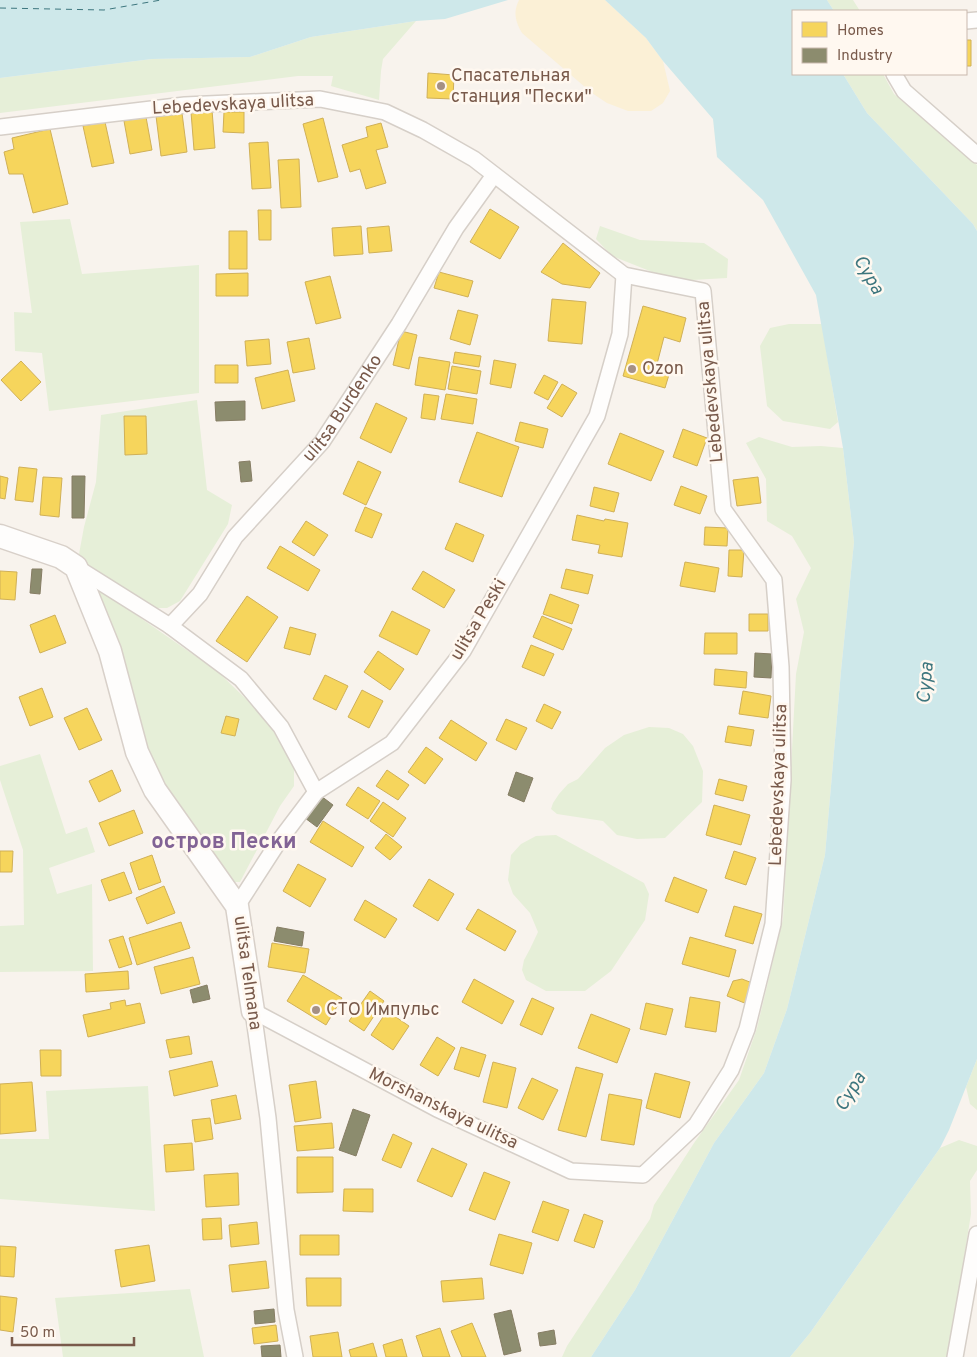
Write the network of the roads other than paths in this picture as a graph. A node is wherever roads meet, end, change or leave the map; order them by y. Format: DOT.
graph roads {
  1 [pos="895,75"];
  2 [pos="0,127"];
  3 [pos="977,155"];
  4 [pos="494,175"];
  5 [pos="624,274"];
  6 [pos="0,536"];
  7 [pos="76,567"];
  8 [pos="170,626"];
  9 [pos="316,792"];
  10 [pos="237,906"];
  11 [pos="253,1011"];
  12 [pos="643,1175"];
  13 [pos="977,1234"];
  14 [pos="295,1357"];
  15 [pos="955,1357"];
  1 -- 3 [label="street"];
  2 -- 4 [label="street, Lebedevskaya ulitsa"];
  4 -- 5 [label="street, Lebedevskaya ulitsa"];
  4 -- 8 [label="street, ulitsa Burdenko"];
  5 -- 9 [label="street, ulitsa Peski"];
  5 -- 12 [label="street, Lebedevskaya ulitsa"];
  6 -- 7 [label="street"];
  7 -- 8 [label="street"];
  7 -- 10 [label="street, ulitsa Telmana"];
  8 -- 9 [label="street"];
  9 -- 10 [label="street, ulitsa Peski"];
  10 -- 11 [label="street, ulitsa Telmana"];
  11 -- 12 [label="street, Morshanskaya ulitsa"];
  11 -- 14 [label="street, ulitsa Telmana"];
  13 -- 15 [label="street"];
}
